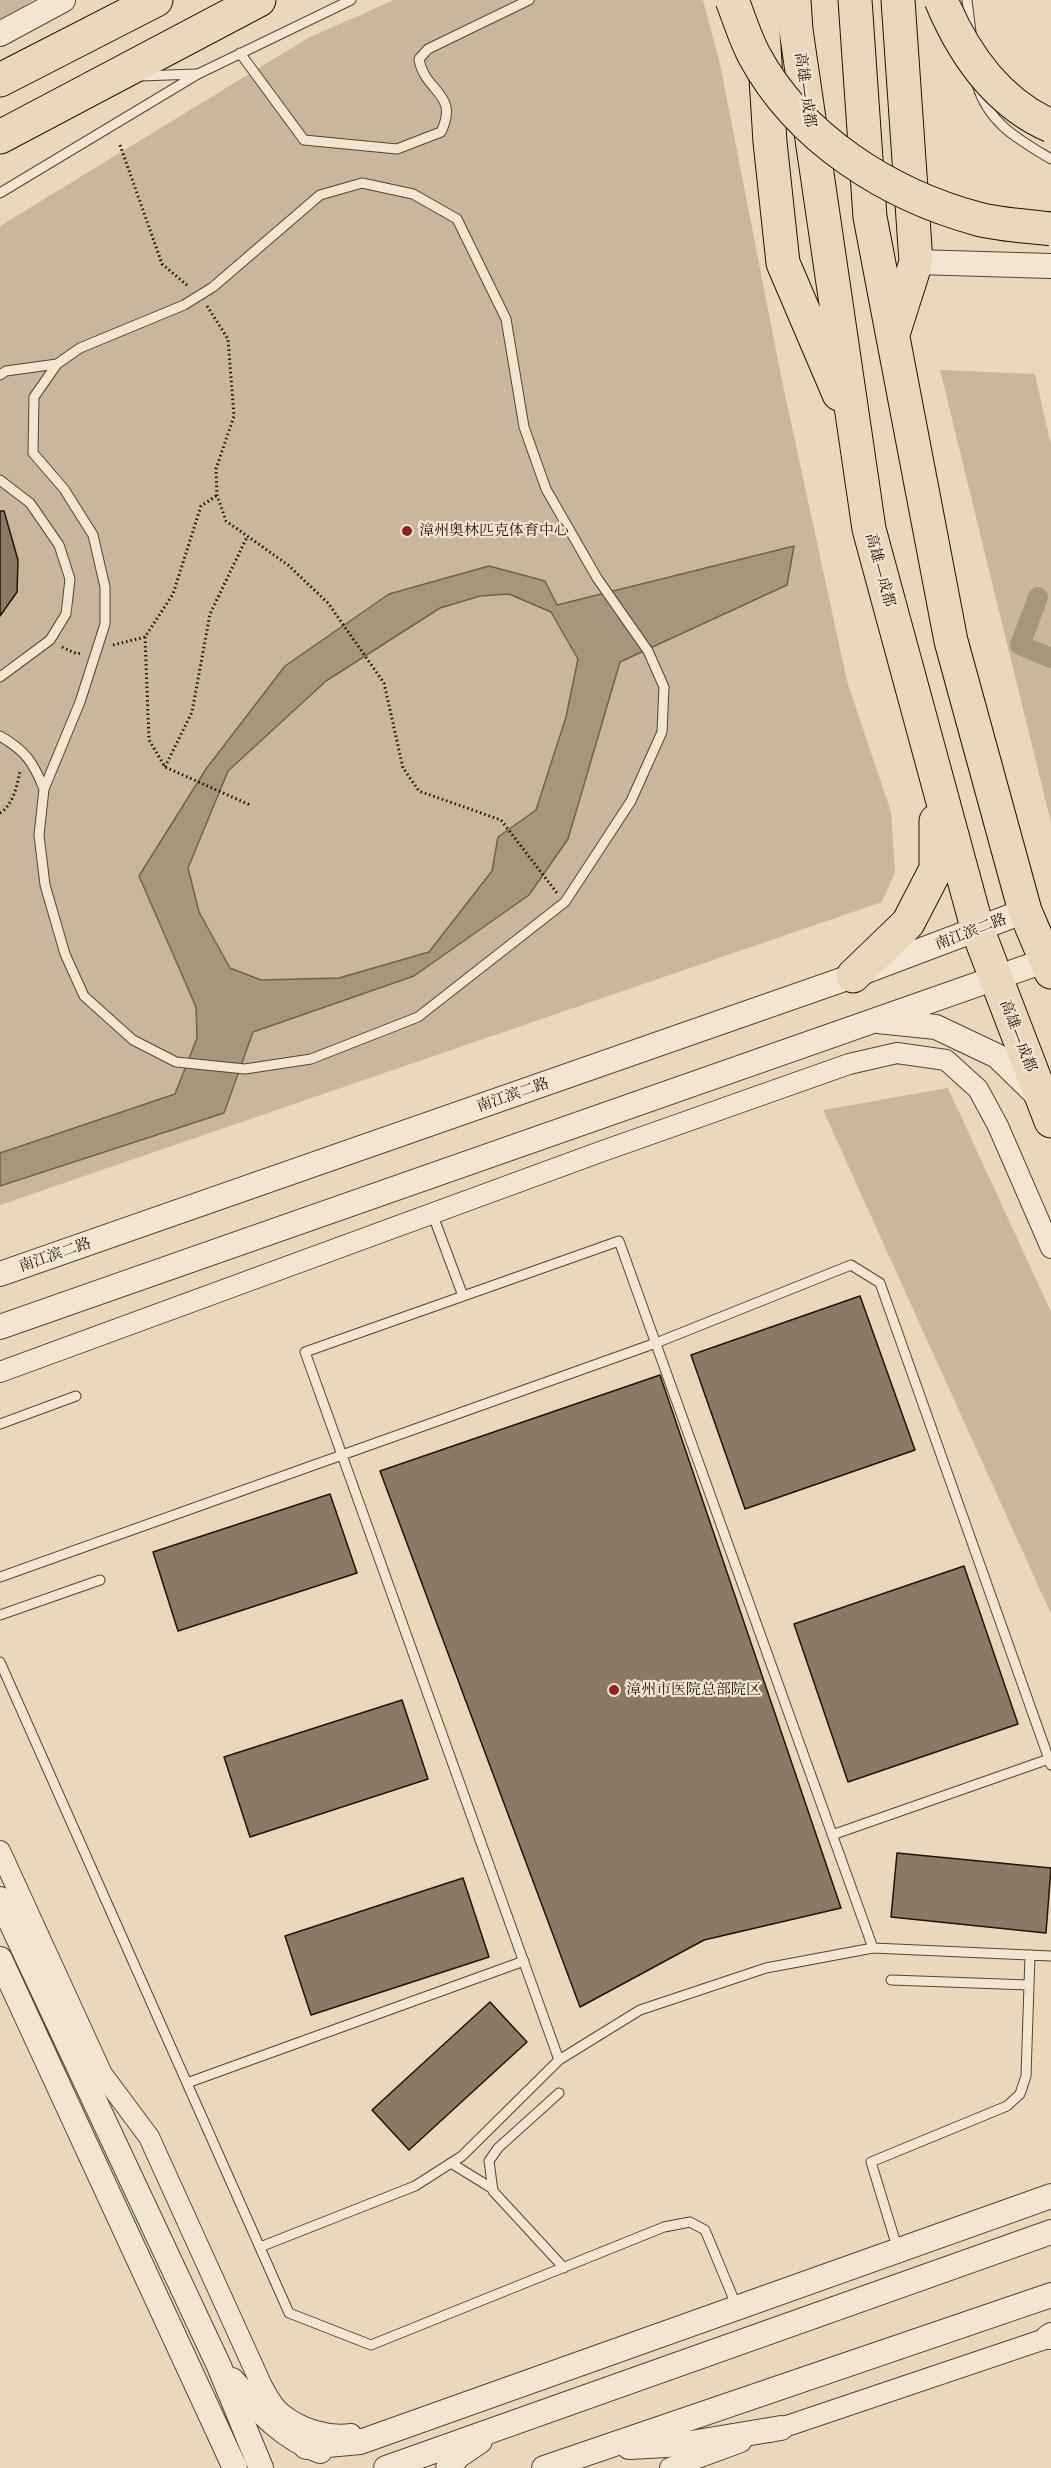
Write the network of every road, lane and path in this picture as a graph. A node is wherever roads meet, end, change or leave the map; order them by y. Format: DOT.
graph roads {
  1 [pos="63,0"];
  2 [pos="156,0"];
  3 [pos="259,0"];
  4 [pos="351,0"];
  5 [pos="529,0"];
  6 [pos="732,0"];
  7 [pos="761,0"];
  8 [pos="898,0"];
  9 [pos="941,0"];
  10 [pos="967,0"];
  11 [pos="856,1"];
  12 [pos="795,15"];
  13 [pos="0,34"];
  14 [pos="240,53"];
  15 [pos="198,74"];
  16 [pos="114,77"];
  17 [pos="0,80"];
  18 [pos="1051,126"];
  19 [pos="0,137"];
  20 [pos="120,145"];
  21 [pos="1051,159"];
  22 [pos="0,193"];
  23 [pos="1051,229"];
  24 [pos="916,262"];
  25 [pos="1051,266"];
  26 [pos="200,296"];
  27 [pos="893,336"];
  28 [pos="57,364"];
  29 [pos="0,375"];
  30 [pos="854,425"];
  31 [pos="0,480"];
  32 [pos="217,495"];
  33 [pos="247,537"];
  34 [pos="145,637"];
  35 [pos="50,640"];
  36 [pos="97,649"];
  37 [pos="0,677"];
  38 [pos="0,736"];
  39 [pos="16,745"];
  40 [pos="165,767"];
  41 [pos="937,780"];
  42 [pos="44,789"];
  43 [pos="250,805"];
  44 [pos="0,813"];
  45 [pos="565,902"];
  46 [pos="1025,911"];
  47 [pos="978,931"];
  48 [pos="1049,966"];
  49 [pos="853,976"];
  50 [pos="995,977"];
  51 [pos="870,1020"];
  52 [pos="1047,1111"];
  53 [pos="432,1213"];
  54 [pos="1051,1248"];
  55 [pos="0,1274"];
  56 [pos="463,1296"];
  57 [pos="0,1327"];
  58 [pos="656,1343"];
  59 [pos="0,1372"];
  60 [pos="76,1395"];
  61 [pos="0,1424"];
  62 [pos="342,1455"];
  63 [pos="0,1577"];
  64 [pos="100,1580"];
  65 [pos="0,1615"];
  66 [pos="0,1662"];
  67 [pos="1050,1762"];
  68 [pos="832,1835"];
  69 [pos="0,1851"];
  70 [pos="0,1899"];
  71 [pos="873,1948"];
  72 [pos="1030,1955"];
  73 [pos="1051,1956"];
  74 [pos="0,1959"];
  75 [pos="524,1961"];
  76 [pos="891,1980"];
  77 [pos="1029,1985"];
  78 [pos="559,2060"];
  79 [pos="187,2083"];
  80 [pos="559,2093"];
  81 [pos="451,2163"];
  82 [pos="493,2188"];
  83 [pos="1051,2196"];
  84 [pos="1051,2202"];
  85 [pos="1026,2205"];
  86 [pos="1051,2232"];
  87 [pos="260,2247"];
  88 [pos="899,2251"];
  89 [pos="564,2268"];
  90 [pos="1051,2295"];
  91 [pos="738,2310"];
  92 [pos="1050,2339"];
  93 [pos="219,2366"];
  94 [pos="642,2377"];
  95 [pos="499,2427"];
  96 [pos="782,2428"];
  97 [pos="306,2446"];
  98 [pos="599,2449"];
  99 [pos="235,2468"];
  100 [pos="261,2468"];
  101 [pos="386,2468"];
  102 [pos="448,2468"];
  103 [pos="544,2468"];
  104 [pos="670,2468"];
  1 -- 13 [label="street"];
  2 -- 17 [label="highway"];
  3 -- 16 [label="highway"];
  4 -- 14 [label="lane"];
  5 -- 14 [label="lane"];
  6 -- 23 [label="highway, bridge"];
  7 -- 30 [label="highway"];
  8 -- 24 [label="highway"];
  9 -- 18 [label="highway, bridge"];
  10 -- 21 [label="lane"];
  11 -- 27 [label="highway"];
  12 -- 30 [label="highway, 高雄—成都"];
  14 -- 15 [label="lane"];
  15 -- 16 [label="lane"];
  15 -- 22 [label="lane"];
  16 -- 19 [label="highway"];
  20 -- 26 [label="path"];
  24 -- 25 [label="street"];
  24 -- 27 [label="highway"];
  26 -- 28 [label="lane"];
  26 -- 32 [label="path"];
  26 -- 45 [label="lane"];
  27 -- 46 [label="highway"];
  28 -- 29 [label="lane"];
  28 -- 36 [label="lane"];
  30 -- 41 [label="highway, 高雄—成都"];
  31 -- 35 [label="lane"];
  32 -- 33 [label="path"];
  32 -- 34 [label="path"];
  33 -- 40 [label="path"];
  33 -- 45 [label="path"];
  34 -- 36 [label="path"];
  34 -- 40 [label="path"];
  35 -- 36 [label="path"];
  35 -- 37 [label="lane"];
  36 -- 42 [label="lane"];
  38 -- 39 [label="lane"];
  39 -- 42 [label="lane"];
  39 -- 44 [label="path"];
  40 -- 43 [label="path"];
  41 -- 47 [label="highway, 高雄—成都"];
  41 -- 49 [label="highway"];
  42 -- 45 [label="lane"];
  46 -- 47 [label="street, 南江滨二路"];
  46 -- 48 [label="highway"];
  47 -- 49 [label="street, 南江滨二路"];
  47 -- 50 [label="highway, 高雄—成都"];
  48 -- 50 [label="street"];
  49 -- 55 [label="street, 南江滨二路"];
  50 -- 51 [label="street"];
  50 -- 52 [label="highway, 高雄—成都"];
  51 -- 52 [label="street"];
  51 -- 57 [label="street"];
  53 -- 54 [label="street"];
  53 -- 56 [label="lane"];
  53 -- 59 [label="street"];
  56 -- 58 [label="lane"];
  56 -- 62 [label="lane"];
  58 -- 62 [label="lane"];
  58 -- 67 [label="lane"];
  58 -- 68 [label="lane"];
  60 -- 61 [label="lane"];
  62 -- 63 [label="lane"];
  62 -- 75 [label="lane"];
  64 -- 65 [label="lane"];
  66 -- 79 [label="lane"];
  67 -- 68 [label="lane"];
  68 -- 71 [label="lane"];
  69 -- 91 [label="street"];
  70 -- 93 [label="street"];
  71 -- 72 [label="lane"];
  71 -- 78 [label="lane"];
  72 -- 73 [label="lane"];
  72 -- 77 [label="lane"];
  74 -- 99 [label="street"];
  75 -- 78 [label="lane"];
  75 -- 79 [label="lane"];
  76 -- 77 [label="lane"];
  77 -- 88 [label="lane"];
  78 -- 81 [label="lane"];
  79 -- 87 [label="lane"];
  80 -- 82 [label="lane"];
  81 -- 82 [label="lane"];
  81 -- 87 [label="lane"];
  82 -- 89 [label="lane"];
  83 -- 85 [label="street"];
  84 -- 85 [label="street"];
  85 -- 88 [label="street"];
  86 -- 94 [label="street"];
  87 -- 89 [label="lane"];
  88 -- 91 [label="street"];
  89 -- 91 [label="lane"];
  90 -- 98 [label="street"];
  91 -- 94 [label="street"];
  91 -- 97 [label="street"];
  92 -- 96 [label="street"];
  93 -- 97 [label="street"];
  93 -- 100 [label="street"];
  94 -- 95 [label="street"];
  95 -- 97 [label="street"];
  95 -- 101 [label="street"];
  95 -- 102 [label="street"];
  96 -- 98 [label="street"];
  96 -- 104 [label="street"];
  98 -- 103 [label="street"];
}
